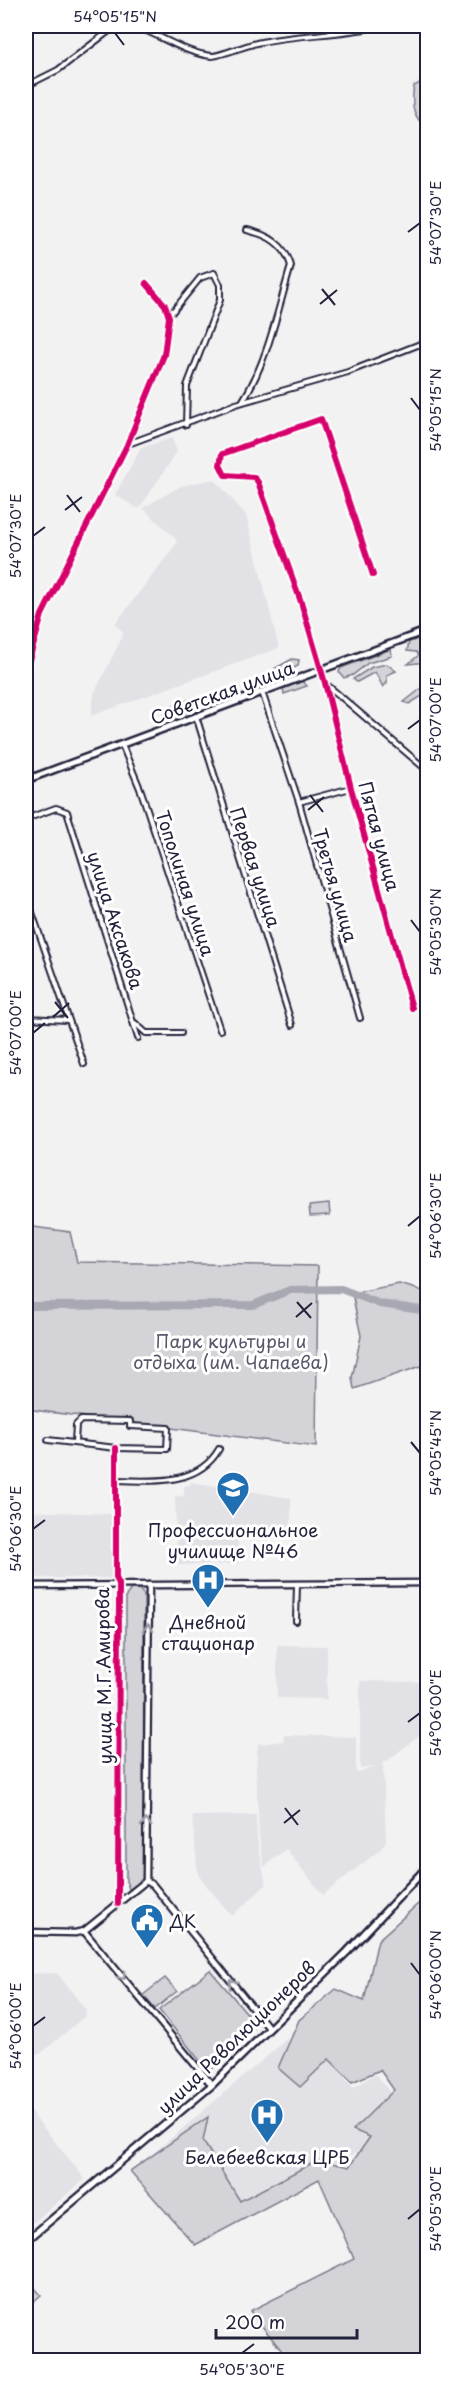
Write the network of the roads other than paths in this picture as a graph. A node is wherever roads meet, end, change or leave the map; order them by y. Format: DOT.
graph roads {
  1 [pos="127,26"];
  2 [pos="135,26"];
  3 [pos="380,26"];
  4 [pos="26,86"];
  5 [pos="246,230"];
  6 [pos="146,283"];
  7 [pos="169,317"];
  8 [pos="428,341"];
  9 [pos="241,402"];
  10 [pos="186,425"];
  11 [pos="127,445"];
  12 [pos="373,575"];
  13 [pos="428,630"];
  14 [pos="26,671"];
  15 [pos="322,671"];
  16 [pos="325,683"];
  17 [pos="262,692"];
  18 [pos="196,716"];
  19 [pos="122,745"];
  20 [pos="427,771"];
  21 [pos="428,777"];
  22 [pos="26,780"];
  23 [pos="351,788"];
  24 [pos="299,802"];
  25 [pos="26,819"];
  26 [pos="26,895"];
  27 [pos="412,1008"];
  28 [pos="26,1018"];
  29 [pos="360,1018"];
  30 [pos="68,1020"];
  31 [pos="134,1023"];
  32 [pos="292,1025"];
  33 [pos="220,1030"];
  34 [pos="181,1033"];
  35 [pos="138,1038"];
  36 [pos="84,1064"];
  37 [pos="48,1440"];
  38 [pos="75,1442"];
  39 [pos="116,1448"];
  40 [pos="219,1449"];
  41 [pos="115,1480"];
  42 [pos="428,1583"];
  43 [pos="119,1584"];
  44 [pos="297,1584"];
  45 [pos="148,1585"];
  46 [pos="26,1586"];
  47 [pos="296,1621"];
  48 [pos="428,1866"];
  49 [pos="146,1881"];
  50 [pos="118,1904"];
  51 [pos="84,1931"];
  52 [pos="26,1932"];
  53 [pos="269,2028"];
  54 [pos="212,2085"];
  55 [pos="26,2241"];
  1 -- 4 [label="street"];
  2 -- 3 [label="street"];
  5 -- 9 [label="street"];
  6 -- 7 [label="street"];
  7 -- 10 [label="street"];
  7 -- 11 [label="street"];
  8 -- 9 [label="street"];
  9 -- 10 [label="street"];
  10 -- 11 [label="street"];
  11 -- 14 [label="street"];
  12 -- 15 [label="street, Пятая улица"];
  13 -- 15 [label="main road, Советская улица"];
  15 -- 16 [label="street, Пятая улица"];
  15 -- 17 [label="main road, Советская улица"];
  16 -- 20 [label="street"];
  16 -- 23 [label="street, Пятая улица"];
  17 -- 18 [label="main road, Советская улица"];
  17 -- 24 [label="street, Третья улица"];
  18 -- 19 [label="main road, Советская улица"];
  18 -- 32 [label="street, Первая улица"];
  19 -- 22 [label="main road, Советская улица"];
  19 -- 33 [label="street, Тополиная улица"];
  20 -- 21 [label="street"];
  23 -- 24 [label="street"];
  23 -- 27 [label="street, Пятая улица"];
  24 -- 29 [label="street, Третья улица"];
  25 -- 31 [label="street, улица Аксакова"];
  26 -- 30 [label="street"];
  28 -- 30 [label="street"];
  30 -- 36 [label="street"];
  31 -- 34 [label="street"];
  31 -- 35 [label="street, улица Аксакова"];
  37 -- 38 [label="street"];
  38 -- 39 [label="street"];
  38 -- 39 [label="street"];
  39 -- 41 [label="street, улица М.Г.Амирова"];
  40 -- 41 [label="street"];
  41 -- 43 [label="street, улица М.Г.Амирова"];
  42 -- 44 [label="street"];
  43 -- 45 [label="street"];
  43 -- 46 [label="street"];
  43 -- 50 [label="street, улица М.Г.Амирова"];
  44 -- 45 [label="street"];
  44 -- 47 [label="street"];
  49 -- 45 [label="street, one-way"];
  48 -- 53 [label="main road, улица Революционеров"];
  49 -- 50 [label="street"];
  53 -- 49 [label="street, one-way"];
  50 -- 51 [label="street"];
  51 -- 52 [label="street"];
  51 -- 54 [label="street, one-way"];
  53 -- 54 [label="main road, улица Революционеров"];
  54 -- 55 [label="main road, улица Революционеров"];
}
